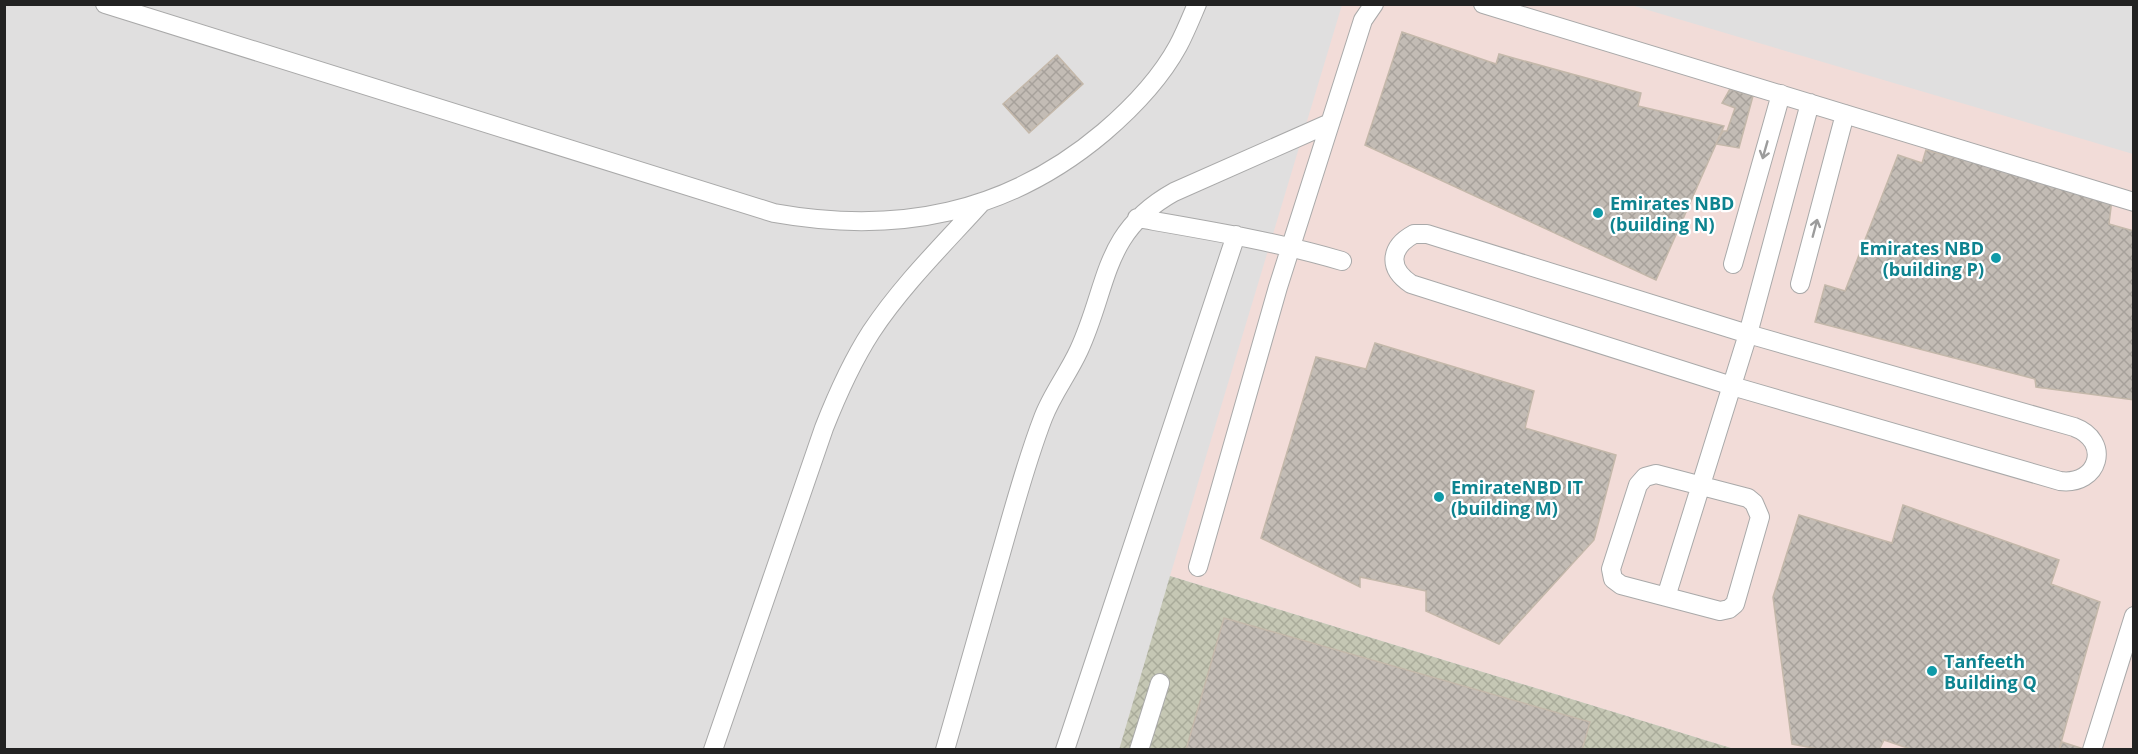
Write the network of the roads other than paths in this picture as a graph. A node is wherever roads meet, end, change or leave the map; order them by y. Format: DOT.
graph roads {
  1 [pos="105,4"];
  2 [pos="1197,4"];
  3 [pos="1374,4"];
  4 [pos="1483,4"];
  5 [pos="1781,94"];
  6 [pos="1810,103"];
  7 [pos="1845,114"];
  8 [pos="1330,123"];
  9 [pos="982,202"];
  10 [pos="2133,202"];
  11 [pos="1137,218"];
  12 [pos="1236,235"];
  13 [pos="1291,246"];
  14 [pos="1342,261"];
  15 [pos="1733,264"];
  16 [pos="1800,284"];
  17 [pos="1748,334"];
  18 [pos="1732,386"];
  19 [pos="1701,486"];
  20 [pos="1198,567"];
  21 [pos="1666,597"];
  22 [pos="2133,616"];
  23 [pos="1160,683"];
  24 [pos="712,750"];
  25 [pos="945,750"];
  26 [pos="1065,750"];
  27 [pos="1139,750"];
  28 [pos="2092,750"];
  1 -- 9 [label="lane"];
  2 -- 9 [label="lane"];
  3 -- 8 [label="lane"];
  4 -- 5 [label="lane"];
  5 -- 6 [label="lane"];
  5 -- 15 [label="lane, one-way"];
  6 -- 7 [label="lane"];
  6 -- 17 [label="lane"];
  7 -- 10 [label="lane"];
  16 -- 7 [label="lane, one-way"];
  8 -- 11 [label="lane"];
  8 -- 13 [label="lane"];
  9 -- 24 [label="lane"];
  11 -- 12 [label="lane"];
  11 -- 25 [label="lane"];
  12 -- 13 [label="lane"];
  12 -- 26 [label="lane"];
  13 -- 14 [label="lane"];
  13 -- 20 [label="lane"];
  17 -- 18 [label="lane"];
  17 -- 18 [label="lane"];
  17 -- 18 [label="lane"];
  18 -- 19 [label="lane"];
  19 -- 21 [label="lane"];
  19 -- 21 [label="lane"];
  19 -- 21 [label="lane"];
  22 -- 28 [label="lane"];
  23 -- 27 [label="lane"];
}
